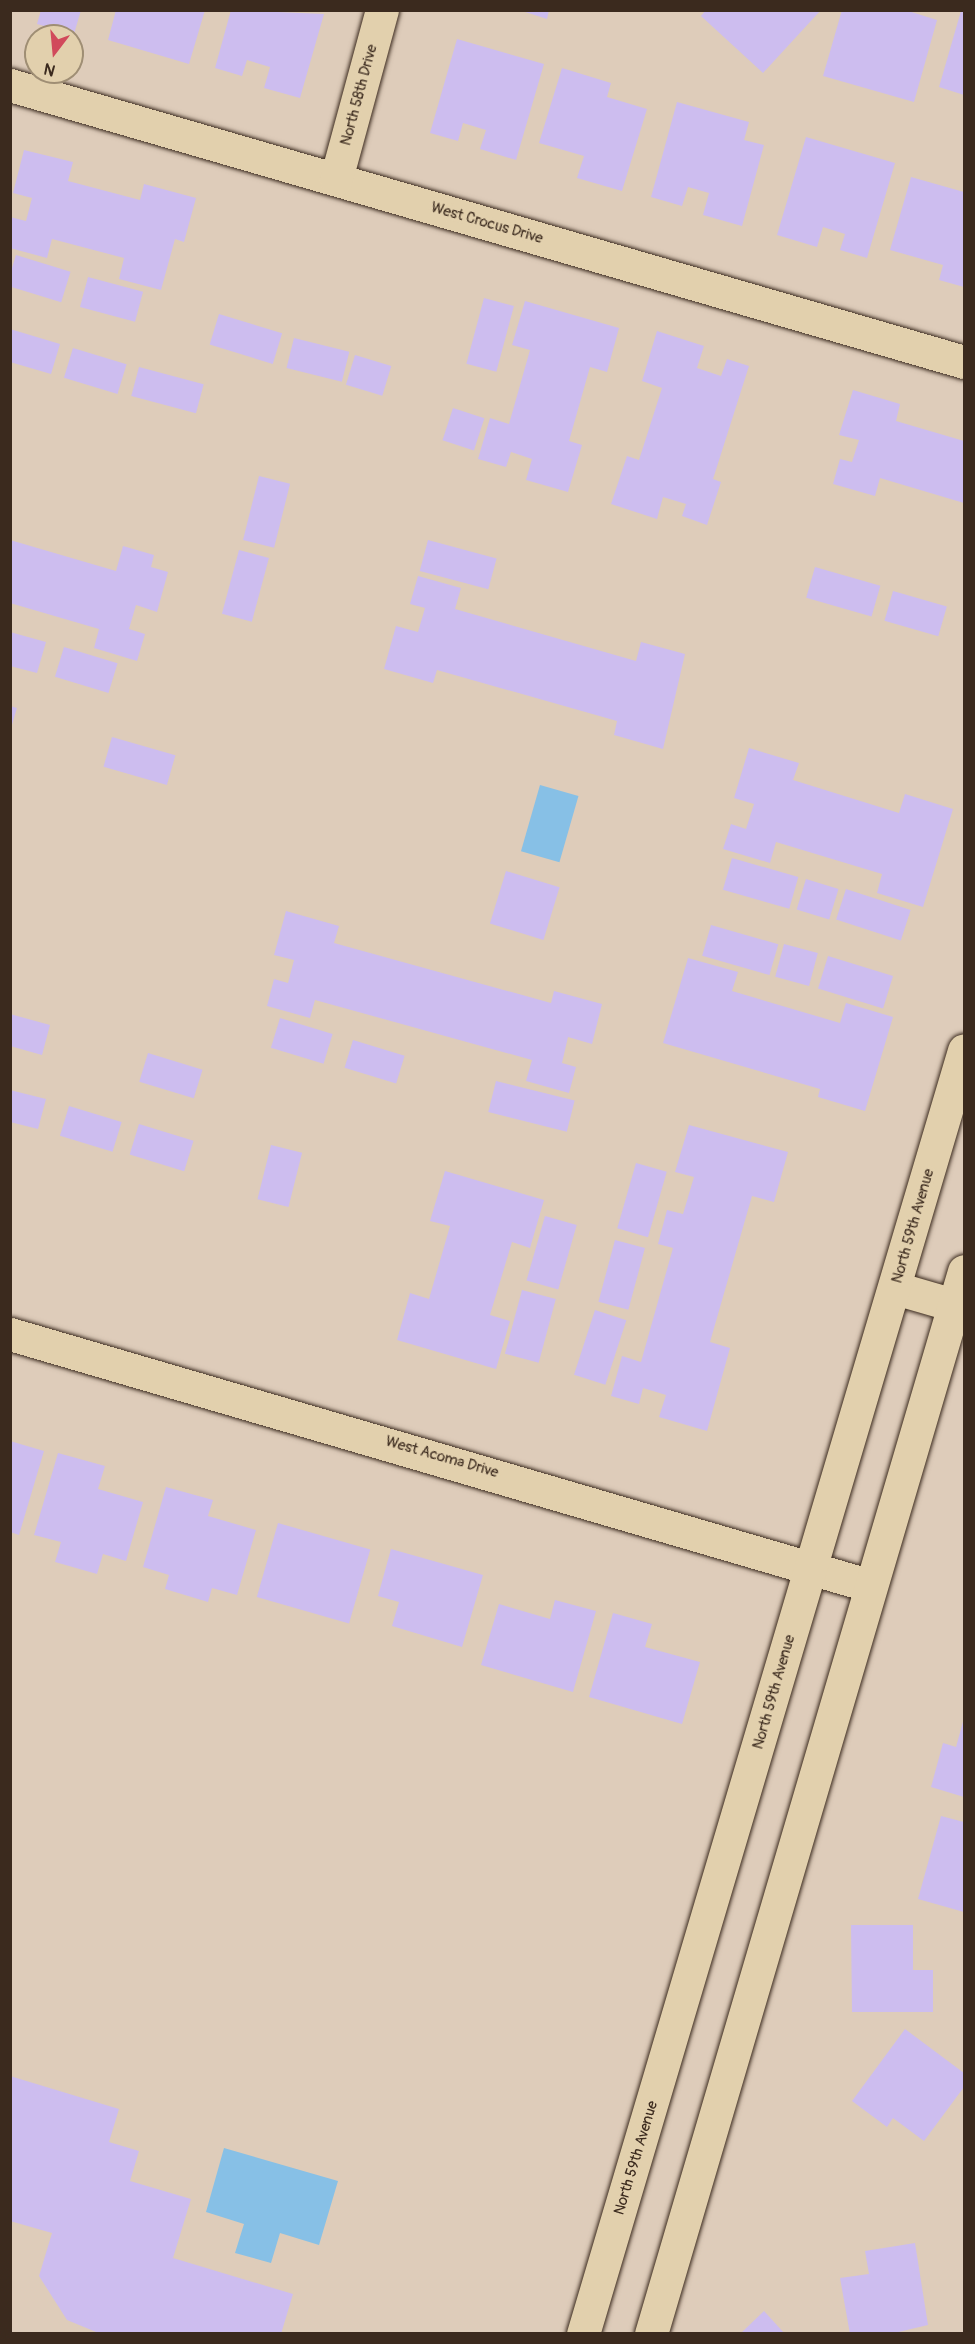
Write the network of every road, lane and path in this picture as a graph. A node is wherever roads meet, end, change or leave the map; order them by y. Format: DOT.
graph roads {
  1 [pos="382,10"];
  2 [pos="10,85"];
  3 [pos="336,179"];
  4 [pos="964,362"];
  5 [pos="964,1050"];
  6 [pos="964,1270"];
  7 [pos="895,1288"];
  8 [pos="959,1306"];
  9 [pos="10,1334"];
  10 [pos="810,1568"];
  11 [pos="871,1586"];
  12 [pos="583,2334"];
  13 [pos="651,2334"];
  1 -- 3 [label="main road, North 58th Drive"];
  2 -- 3 [label="main road, West Crocus Drive"];
  3 -- 4 [label="main road, West Crocus Drive"];
  5 -- 7 [label="main road, North 59th Avenue"];
  6 -- 8 [label="main road"];
  7 -- 8 [label="main road"];
  7 -- 10 [label="main road, North 59th Avenue"];
  8 -- 11 [label="main road"];
  9 -- 10 [label="main road, West Acoma Drive"];
  10 -- 11 [label="main road, West Acoma Drive"];
  10 -- 12 [label="main road, North 59th Avenue"];
  11 -- 13 [label="main road"];
}
